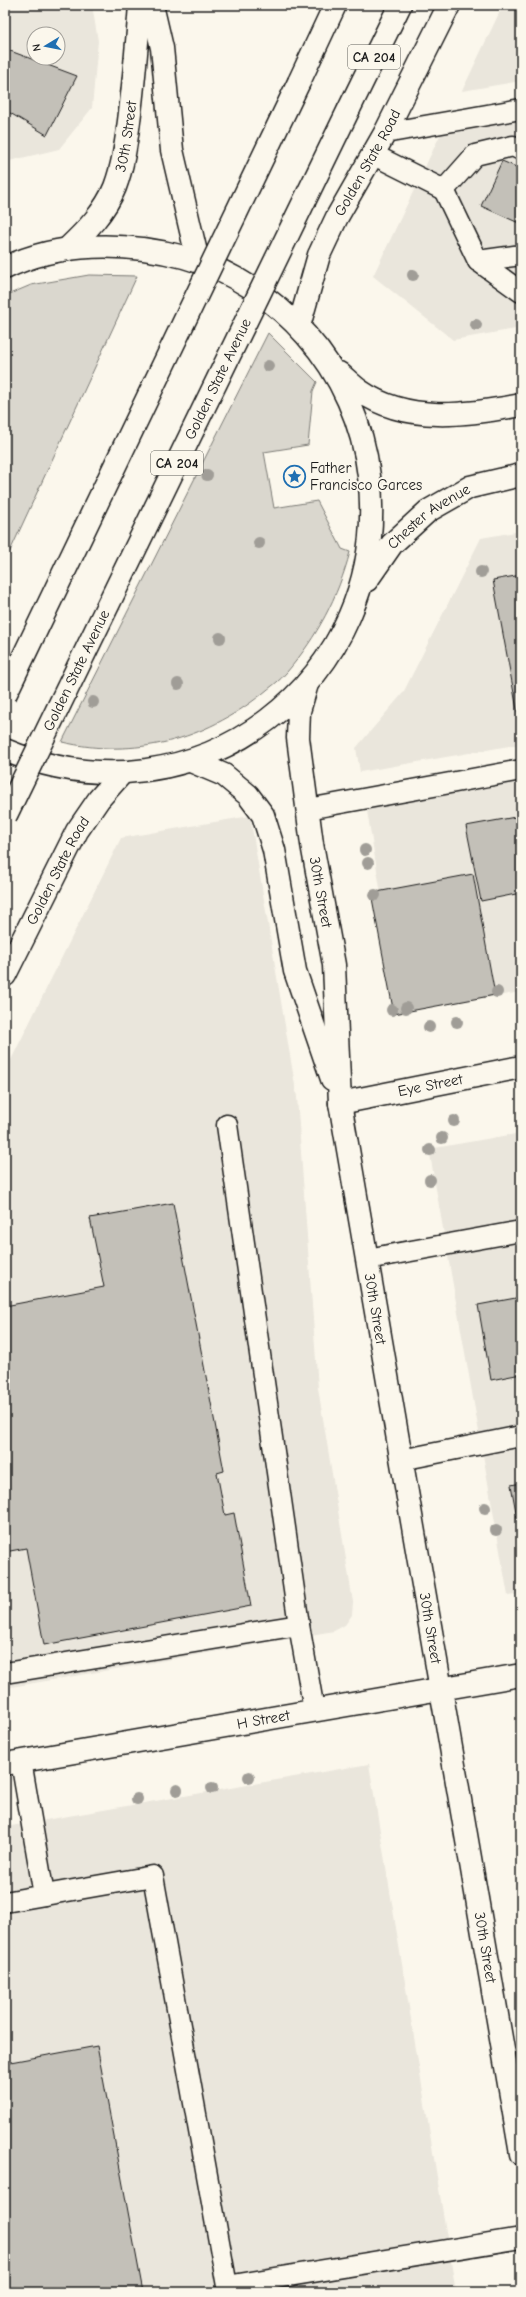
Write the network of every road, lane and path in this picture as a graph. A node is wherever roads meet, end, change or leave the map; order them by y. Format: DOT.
graph roads {
  1 [pos="140,5"];
  2 [pos="152,5"];
  3 [pos="335,5"];
  4 [pos="400,5"];
  5 [pos="450,5"];
  6 [pos="521,109"];
  7 [pos="385,133"];
  8 [pos="521,150"];
  9 [pos="372,154"];
  10 [pos="444,190"];
  11 [pos="67,249"];
  12 [pos="521,255"];
  13 [pos="198,261"];
  14 [pos="478,261"];
  15 [pos="5,268"];
  16 [pos="521,292"];
  17 [pos="299,326"];
  18 [pos="330,366"];
  19 [pos="521,405"];
  20 [pos="521,475"];
  21 [pos="360,591"];
  22 [pos="307,684"];
  23 [pos="5,695"];
  24 [pos="5,750"];
  25 [pos="191,761"];
  26 [pos="521,770"];
  27 [pos="122,773"];
  28 [pos="308,809"];
  29 [pos="5,817"];
  30 [pos="5,975"];
  31 [pos="521,1067"];
  32 [pos="340,1103"];
  33 [pos="228,1125"];
  34 [pos="521,1230"];
  35 [pos="367,1259"];
  36 [pos="521,1436"];
  37 [pos="402,1460"];
  38 [pos="299,1624"];
  39 [pos="5,1673"];
  40 [pos="521,1675"];
  41 [pos="440,1689"];
  42 [pos="314,1710"];
  43 [pos="13,1762"];
  44 [pos="44,1895"];
  45 [pos="5,1902"];
  46 [pos="521,2154"];
  47 [pos="521,2238"];
  48 [pos="228,2289"];
  1 -- 11 [label="main road, 30th Street"];
  2 -- 13 [label="main road"];
  3 -- 23 [label="main road, bridge"];
  4 -- 29 [label="main road, Golden State Avenue / CA 204, bridge"];
  5 -- 7 [label="main road, Golden State Road"];
  6 -- 7 [label="lane"];
  7 -- 9 [label="main road, Golden State Road"];
  8 -- 10 [label="lane"];
  9 -- 10 [label="lane"];
  9 -- 17 [label="main road, Golden State Road"];
  10 -- 14 [label="lane"];
  11 -- 13 [label="main road"];
  11 -- 15 [label="main road"];
  12 -- 14 [label="lane"];
  13 -- 17 [label="main road"];
  14 -- 16 [label="lane"];
  17 -- 18 [label="main road"];
  18 -- 19 [label="main road"];
  18 -- 21 [label="main road"];
  20 -- 21 [label="main road, Chester Avenue"];
  21 -- 22 [label="main road"];
  22 -- 25 [label="main road"];
  22 -- 28 [label="main road, 30th Street"];
  24 -- 27 [label="main road"];
  25 -- 27 [label="main road"];
  25 -- 32 [label="main road, 30th Street"];
  26 -- 28 [label="lane"];
  27 -- 30 [label="main road, Golden State Road"];
  28 -- 32 [label="main road, 30th Street"];
  31 -- 32 [label="main road, Eye Street"];
  32 -- 35 [label="main road, 30th Street"];
  33 -- 38 [label="lane"];
  34 -- 35 [label="lane"];
  35 -- 37 [label="main road, 30th Street"];
  36 -- 37 [label="lane"];
  37 -- 41 [label="main road, 30th Street"];
  38 -- 39 [label="lane"];
  38 -- 42 [label="lane"];
  40 -- 41 [label="main road, H Street"];
  41 -- 42 [label="main road, H Street"];
  41 -- 46 [label="main road, 30th Street"];
  42 -- 43 [label="main road, H Street"];
  43 -- 44 [label="lane"];
  44 -- 45 [label="lane"];
  44 -- 48 [label="lane"];
  47 -- 48 [label="lane"];
}
